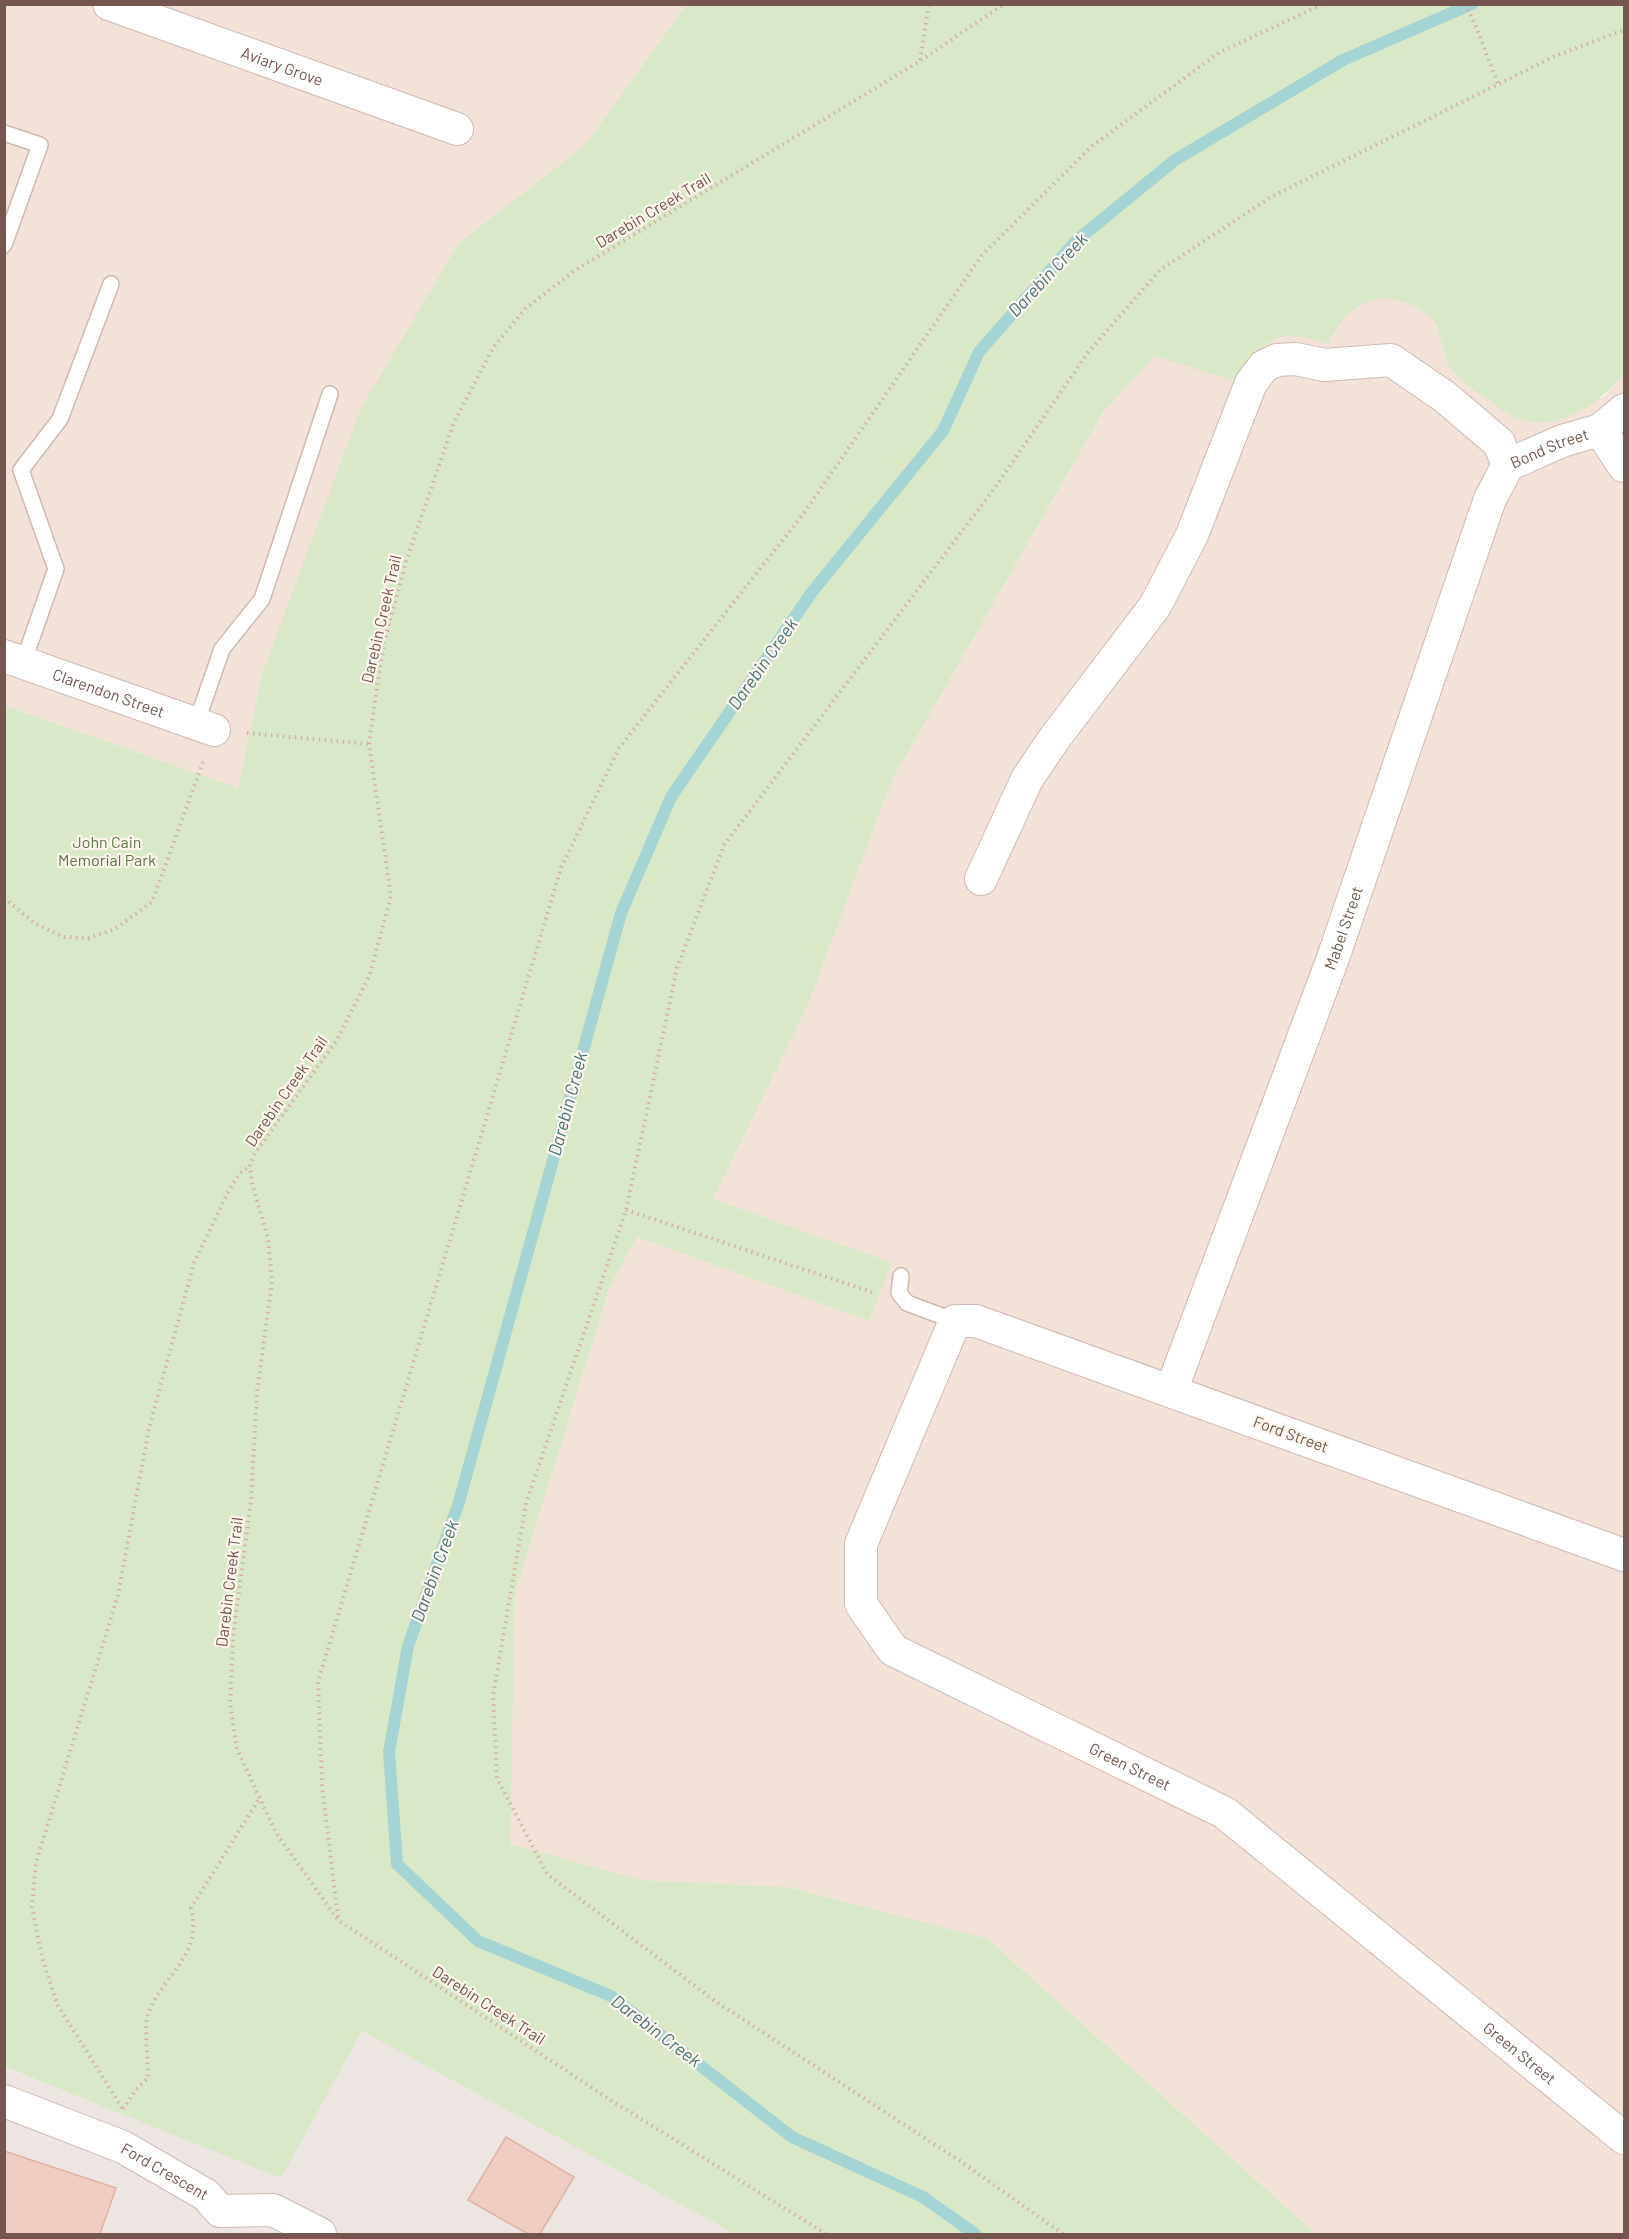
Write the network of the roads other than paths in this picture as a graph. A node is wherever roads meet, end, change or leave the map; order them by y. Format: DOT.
graph roads {
  1 [pos="109,4"];
  2 [pos="457,129"];
  3 [pos="4,133"];
  4 [pos="4,245"];
  5 [pos="111,284"];
  6 [pos="330,394"];
  7 [pos="1624,410"];
  8 [pos="1599,430"];
  9 [pos="1508,465"];
  10 [pos="1624,466"];
  11 [pos="14,659"];
  12 [pos="205,727"];
  13 [pos="981,879"];
  14 [pos="902,1276"];
  15 [pos="955,1321"];
  16 [pos="1171,1391"];
  17 [pos="1623,1551"];
  18 [pos="4,2101"];
  19 [pos="1624,2138"];
  20 [pos="216,2223"];
  21 [pos="320,2235"];
  1 -- 2 [label="street, Aviary Grove"];
  3 -- 4 [label="lane"];
  5 -- 11 [label="lane"];
  6 -- 12 [label="lane"];
  7 -- 8 [label="street"];
  8 -- 9 [label="street, Bond Street"];
  8 -- 10 [label="street, Bond Street"];
  9 -- 13 [label="street, Bond Street"];
  9 -- 16 [label="street, Mabel Street"];
  11 -- 12 [label="street, Clarendon Street"];
  14 -- 15 [label="lane"];
  15 -- 16 [label="street, Ford Street"];
  15 -- 19 [label="street, Green Street"];
  16 -- 17 [label="street, Ford Street"];
  18 -- 20 [label="street, Ford Crescent"];
  20 -- 21 [label="street, Ford Crescent"];
}
